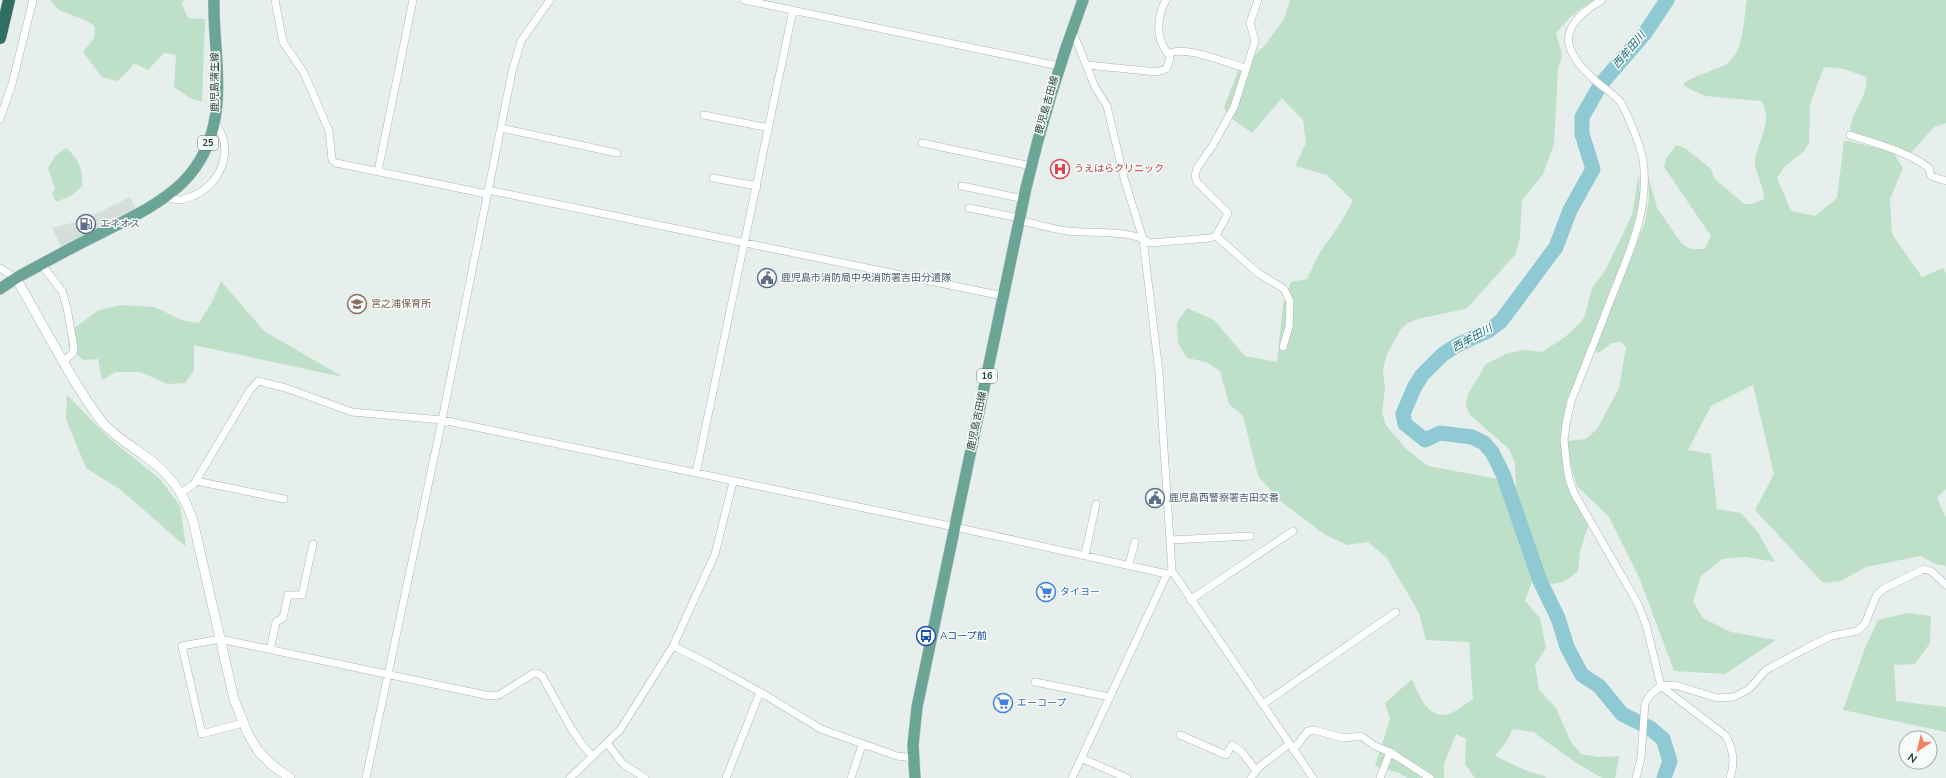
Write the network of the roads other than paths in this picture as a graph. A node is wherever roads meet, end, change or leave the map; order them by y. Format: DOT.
graph roads {
  1 [pos="10,0"];
  2 [pos="33,0"];
  3 [pos="214,0"];
  4 [pos="275,0"];
  5 [pos="413,0"];
  6 [pos="550,0"];
  7 [pos="744,0"];
  8 [pos="1083,0"];
  9 [pos="1166,0"];
  10 [pos="1258,0"];
  11 [pos="1602,0"];
  12 [pos="793,10"];
  13 [pos="1072,30"];
  14 [pos="0,38"];
  15 [pos="1170,53"];
  16 [pos="1087,64"];
  17 [pos="1059,66"];
  18 [pos="1245,68"];
  19 [pos="704,114"];
  20 [pos="0,119"];
  21 [pos="214,124"];
  22 [pos="501,128"];
  23 [pos="769,128"];
  24 [pos="1850,135"];
  25 [pos="922,143"];
  26 [pos="617,153"];
  27 [pos="1031,166"];
  28 [pos="378,171"];
  29 [pos="713,178"];
  30 [pos="1946,181"];
  31 [pos="757,186"];
  32 [pos="962,186"];
  33 [pos="488,192"];
  34 [pos="168,196"];
  35 [pos="1024,199"];
  36 [pos="969,208"];
  37 [pos="1019,219"];
  38 [pos="1216,236"];
  39 [pos="1144,239"];
  40 [pos="745,243"];
  41 [pos="42,265"];
  42 [pos="0,268"];
  43 [pos="16,278"];
  44 [pos="0,289"];
  45 [pos="1003,296"];
  46 [pos="1283,347"];
  47 [pos="63,362"];
  48 [pos="442,420"];
  49 [pos="696,473"];
  50 [pos="196,481"];
  51 [pos="733,482"];
  52 [pos="181,493"];
  53 [pos="284,500"];
  54 [pos="1096,504"];
  55 [pos="955,527"];
  56 [pos="1293,531"];
  57 [pos="1250,536"];
  58 [pos="1170,540"];
  59 [pos="1135,542"];
  60 [pos="313,544"];
  61 [pos="1085,555"];
  62 [pos="1129,564"];
  63 [pos="1170,572"];
  64 [pos="1946,585"];
  65 [pos="1190,600"];
  66 [pos="1396,612"];
  67 [pos="220,639"];
  68 [pos="673,646"];
  69 [pos="270,650"];
  70 [pos="387,674"];
  71 [pos="1035,682"];
  72 [pos="1661,686"];
  73 [pos="760,692"];
  74 [pos="1110,697"];
  75 [pos="1263,704"];
  76 [pos="243,723"];
  77 [pos="1180,735"];
  78 [pos="607,743"];
  79 [pos="1289,744"];
  80 [pos="862,745"];
  81 [pos="1293,750"];
  82 [pos="1390,752"];
  83 [pos="593,756"];
  84 [pos="914,758"];
  85 [pos="1081,758"];
  86 [pos="1256,770"];
  87 [pos="290,778"];
  88 [pos="366,778"];
  89 [pos="570,778"];
  90 [pos="645,778"];
  91 [pos="726,778"];
  92 [pos="850,778"];
  93 [pos="915,778"];
  94 [pos="1072,778"];
  95 [pos="1127,778"];
  96 [pos="1251,778"];
  97 [pos="1313,778"];
  98 [pos="1380,778"];
  99 [pos="1430,778"];
  100 [pos="1636,778"];
  101 [pos="1730,778"];
  1 -- 14 [label="highway"];
  2 -- 20 [label="street"];
  3 -- 21 [label="main road, 鹿児島蒲生線 / 25"];
  4 -- 28 [label="street"];
  5 -- 28 [label="street"];
  6 -- 22 [label="street"];
  7 -- 12 [label="street"];
  8 -- 13 [label="main road, 鹿児島吉田線 / 16"];
  9 -- 15 [label="street"];
  10 -- 18 [label="street"];
  11 -- 72 [label="street"];
  12 -- 17 [label="street"];
  12 -- 23 [label="street"];
  13 -- 16 [label="street"];
  13 -- 17 [label="main road, 鹿児島吉田線 / 16"];
  15 -- 16 [label="street"];
  15 -- 18 [label="street"];
  16 -- 39 [label="street"];
  17 -- 27 [label="main road, 鹿児島吉田線 / 16"];
  18 -- 38 [label="street"];
  19 -- 23 [label="street"];
  21 -- 34 [label="main road, 鹿児島蒲生線 / 25"];
  21 -- 34 [label="street"];
  22 -- 26 [label="street"];
  22 -- 33 [label="street"];
  23 -- 31 [label="street"];
  24 -- 30 [label="street"];
  25 -- 27 [label="street"];
  27 -- 35 [label="main road, 鹿児島吉田線 / 16"];
  28 -- 33 [label="street"];
  29 -- 31 [label="street"];
  31 -- 40 [label="street"];
  32 -- 35 [label="street"];
  33 -- 40 [label="street"];
  33 -- 48 [label="street"];
  34 -- 41 [label="main road, 鹿児島蒲生線 / 25"];
  35 -- 37 [label="main road, 鹿児島吉田線 / 16"];
  36 -- 37 [label="street"];
  37 -- 39 [label="street"];
  37 -- 45 [label="main road, 鹿児島吉田線 / 16"];
  38 -- 39 [label="street"];
  38 -- 46 [label="street"];
  39 -- 58 [label="street"];
  40 -- 45 [label="street"];
  40 -- 49 [label="street"];
  41 -- 43 [label="main road, 鹿児島蒲生線 / 25"];
  41 -- 47 [label="street"];
  42 -- 43 [label="street"];
  43 -- 44 [label="main road, 鹿児島蒲生線 / 25"];
  43 -- 47 [label="street"];
  45 -- 55 [label="main road, 鹿児島吉田線 / 16"];
  47 -- 52 [label="street"];
  48 -- 49 [label="street"];
  48 -- 50 [label="street"];
  48 -- 70 [label="street"];
  49 -- 51 [label="street"];
  50 -- 52 [label="street"];
  50 -- 53 [label="street"];
  51 -- 55 [label="street"];
  51 -- 68 [label="street"];
  52 -- 67 [label="street"];
  54 -- 61 [label="street"];
  55 -- 61 [label="street"];
  55 -- 84 [label="main road, 鹿児島吉田線 / 16"];
  56 -- 65 [label="street"];
  57 -- 58 [label="street"];
  58 -- 63 [label="street"];
  59 -- 62 [label="street"];
  60 -- 69 [label="street"];
  61 -- 62 [label="street"];
  62 -- 63 [label="street"];
  63 -- 65 [label="street"];
  63 -- 74 [label="street"];
  64 -- 72 [label="street"];
  65 -- 75 [label="street"];
  66 -- 75 [label="street"];
  67 -- 69 [label="street"];
  67 -- 76 [label="street"];
  67 -- 76 [label="street"];
  68 -- 73 [label="street"];
  68 -- 78 [label="street"];
  69 -- 70 [label="street"];
  70 -- 83 [label="street"];
  70 -- 88 [label="street"];
  71 -- 74 [label="street"];
  72 -- 100 [label="street"];
  72 -- 101 [label="street"];
  73 -- 80 [label="street"];
  73 -- 91 [label="street"];
  74 -- 85 [label="street"];
  75 -- 79 [label="street"];
  76 -- 87 [label="street"];
  77 -- 86 [label="street"];
  78 -- 83 [label="street"];
  78 -- 90 [label="street"];
  79 -- 81 [label="street"];
  79 -- 86 [label="street"];
  80 -- 84 [label="street"];
  80 -- 92 [label="street"];
  81 -- 82 [label="street"];
  81 -- 97 [label="street"];
  82 -- 98 [label="street"];
  82 -- 99 [label="street"];
  83 -- 89 [label="street"];
  84 -- 93 [label="main road, 鹿児島吉田線 / 16"];
  85 -- 94 [label="street"];
  85 -- 95 [label="street"];
  86 -- 96 [label="street"];
}
